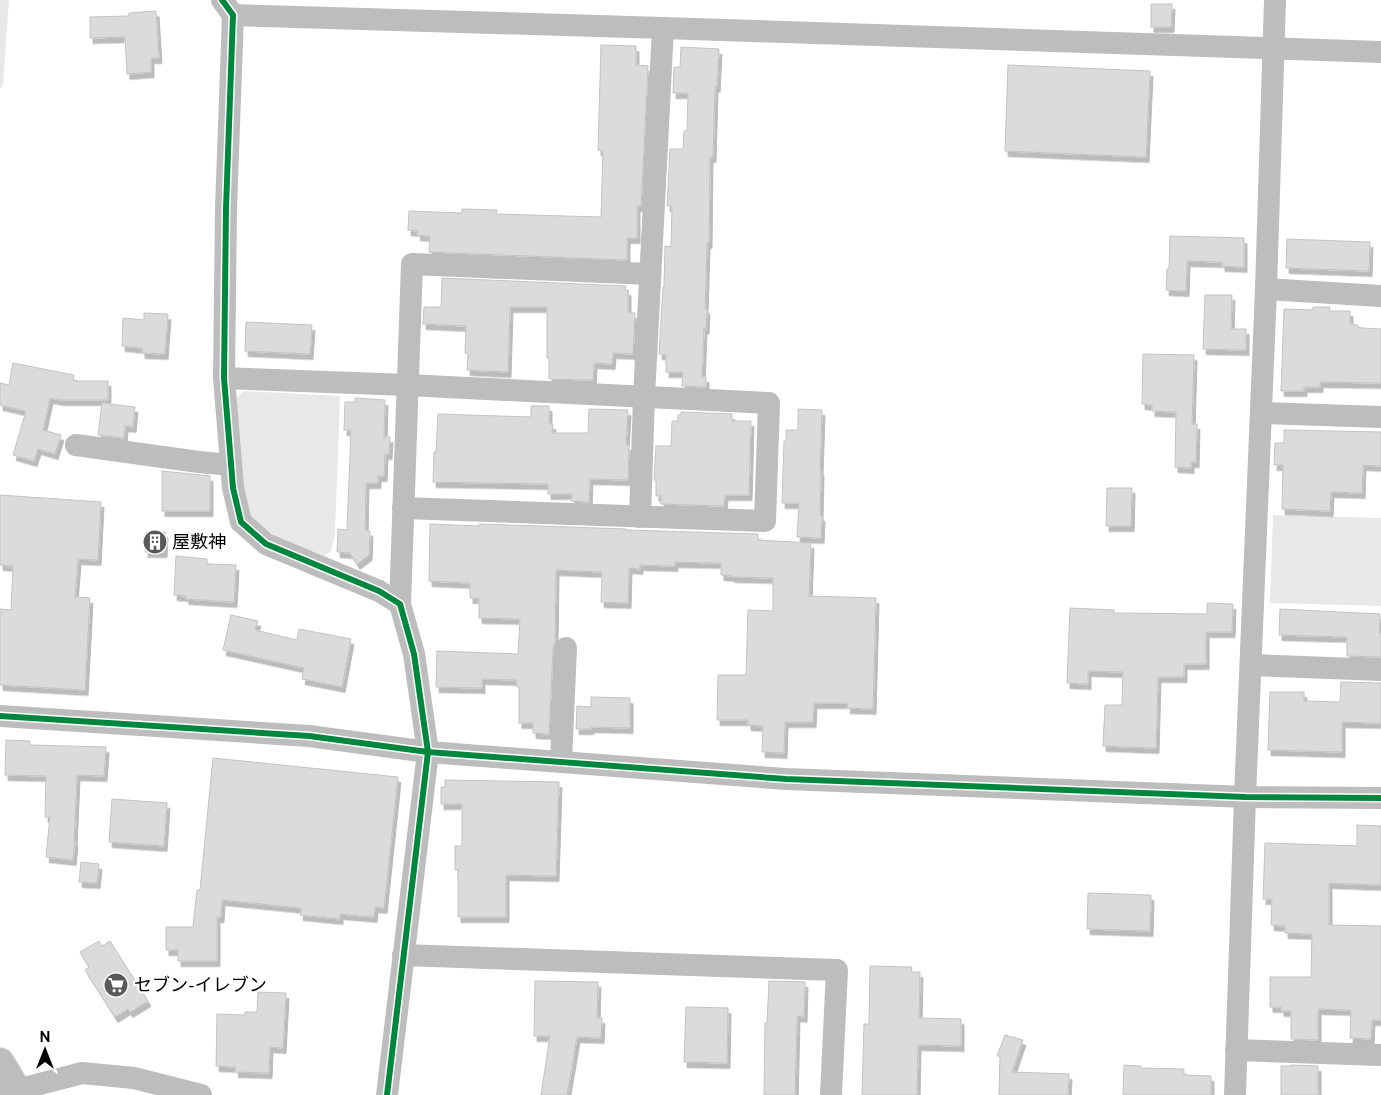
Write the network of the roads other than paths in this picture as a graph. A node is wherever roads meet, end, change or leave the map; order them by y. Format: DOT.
graph roads {
  1 [pos="1275,0"];
  2 [pos="228,8"];
  3 [pos="663,28"];
  4 [pos="1273,48"];
  5 [pos="1381,52"];
  6 [pos="650,274"];
  7 [pos="1266,289"];
  8 [pos="1381,296"];
  9 [pos="224,378"];
  10 [pos="407,385"];
  11 [pos="644,397"];
  12 [pos="1262,412"];
  13 [pos="1381,417"];
  14 [pos="76,445"];
  15 [pos="231,464"];
  16 [pos="403,508"];
  17 [pos="640,517"];
  18 [pos="400,604"];
  19 [pos="566,648"];
  20 [pos="1250,665"];
  21 [pos="1381,670"];
  22 [pos="0,716"];
  23 [pos="428,752"];
  24 [pos="561,762"];
  25 [pos="1245,797"];
  26 [pos="1381,798"];
  27 [pos="403,954"];
  28 [pos="1236,1050"];
  29 [pos="1381,1055"];
  30 [pos="0,1062"];
  31 [pos="12,1092"];
  32 [pos="201,1095"];
  33 [pos="387,1095"];
  34 [pos="832,1095"];
  35 [pos="1235,1095"];
  1 -- 4 [label="street"];
  2 -- 3 [label="street"];
  2 -- 9 [label="street"];
  3 -- 4 [label="street"];
  3 -- 6 [label="street"];
  4 -- 5 [label="street"];
  4 -- 7 [label="street"];
  6 -- 10 [label="street"];
  6 -- 11 [label="street"];
  7 -- 8 [label="street"];
  7 -- 12 [label="street"];
  9 -- 10 [label="street"];
  9 -- 15 [label="street"];
  10 -- 11 [label="street"];
  10 -- 16 [label="street"];
  11 -- 17 [label="street"];
  11 -- 17 [label="street"];
  12 -- 13 [label="street"];
  12 -- 20 [label="street"];
  14 -- 15 [label="street"];
  15 -- 18 [label="street"];
  16 -- 17 [label="street"];
  16 -- 18 [label="street"];
  18 -- 23 [label="street"];
  19 -- 24 [label="street"];
  20 -- 21 [label="street"];
  20 -- 25 [label="street"];
  22 -- 23 [label="street"];
  23 -- 24 [label="street"];
  23 -- 27 [label="street"];
  24 -- 25 [label="street"];
  25 -- 26 [label="street"];
  25 -- 28 [label="street"];
  27 -- 33 [label="street"];
  27 -- 34 [label="street"];
  28 -- 29 [label="street"];
  28 -- 35 [label="street"];
  30 -- 31 [label="highway"];
  31 -- 32 [label="street"];
}
